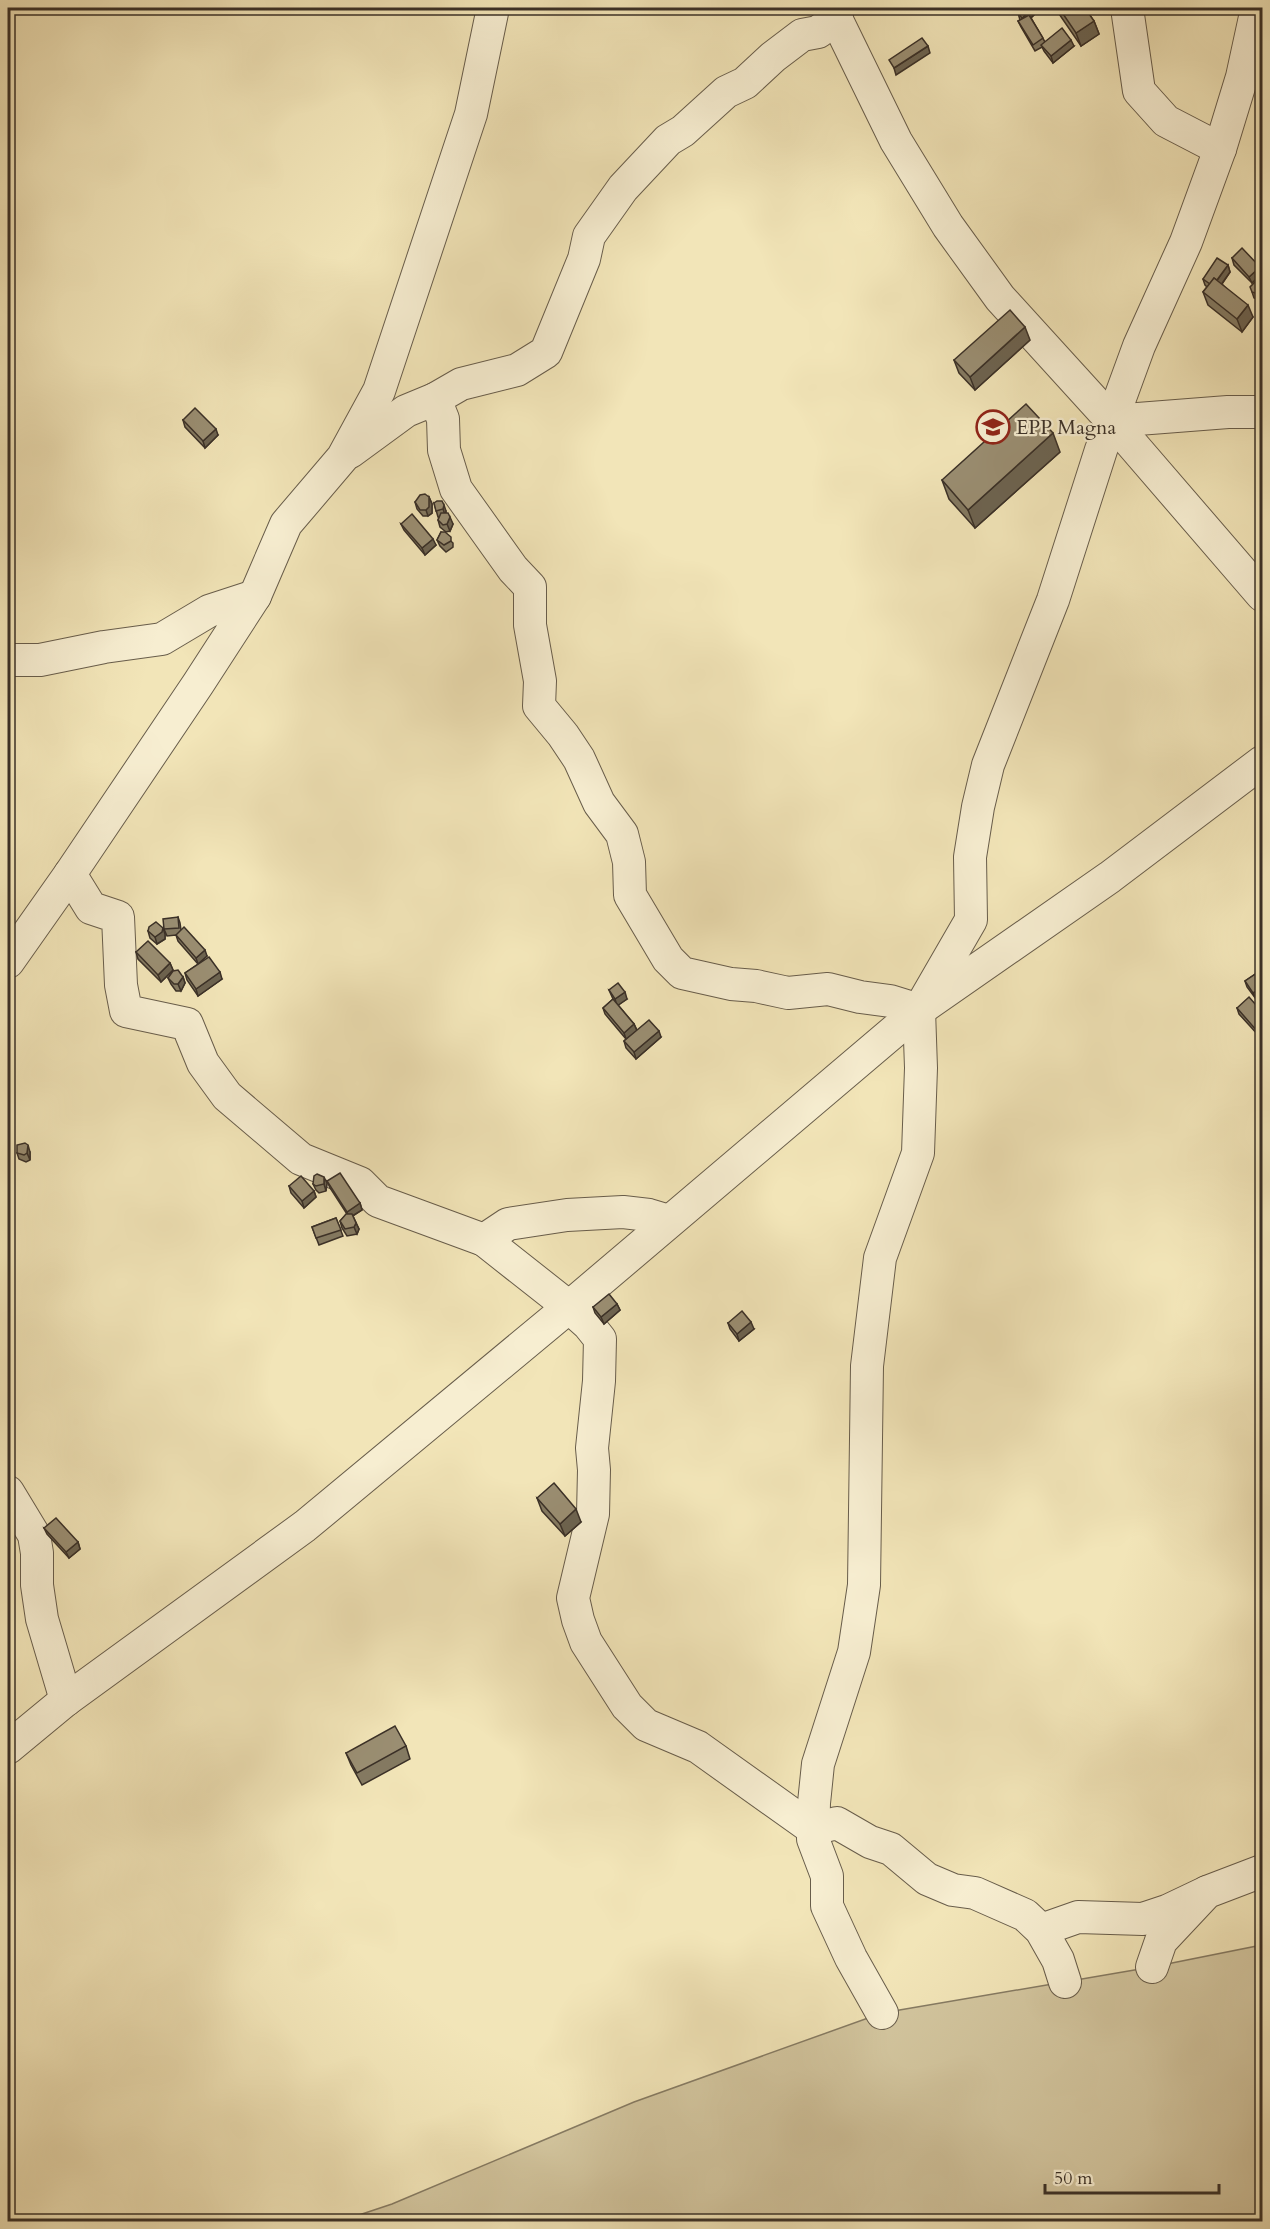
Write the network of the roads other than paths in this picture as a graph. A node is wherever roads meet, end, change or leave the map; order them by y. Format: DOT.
graph roads {
  1 [pos="493,8"];
  2 [pos="1126,8"];
  3 [pos="1257,8"];
  4 [pos="834,13"];
  5 [pos="1220,149"];
  6 [pos="435,399"];
  7 [pos="1263,412"];
  8 [pos="1112,421"];
  9 [pos="343,457"];
  10 [pos="1263,595"];
  11 [pos="255,596"];
  12 [pos="8,660"];
  13 [pos="1263,762"];
  14 [pos="70,874"];
  15 [pos="8,962"];
  16 [pos="919,1010"];
  17 [pos="669,1221"];
  18 [pos="483,1240"];
  19 [pos="569,1307"];
  20 [pos="8,1492"];
  21 [pos="66,1700"];
  22 [pos="8,1748"];
  23 [pos="813,1829"];
  24 [pos="1263,1871"];
  25 [pos="1207,1892"];
  26 [pos="1041,1930"];
  27 [pos="1152,1967"];
  28 [pos="1065,1982"];
  29 [pos="882,2013"];
  1 -- 9 [label="street"];
  2 -- 5 [label="street"];
  3 -- 5 [label="street"];
  4 -- 6 [label="street"];
  4 -- 8 [label="street"];
  5 -- 8 [label="street"];
  6 -- 9 [label="street"];
  6 -- 16 [label="street"];
  7 -- 8 [label="street"];
  8 -- 10 [label="street"];
  8 -- 16 [label="street"];
  9 -- 11 [label="street"];
  11 -- 12 [label="street"];
  11 -- 14 [label="street"];
  13 -- 16 [label="street"];
  14 -- 15 [label="street"];
  14 -- 18 [label="street"];
  16 -- 17 [label="street"];
  16 -- 23 [label="street"];
  17 -- 18 [label="street"];
  17 -- 19 [label="street"];
  18 -- 19 [label="street"];
  19 -- 21 [label="street"];
  19 -- 23 [label="street"];
  20 -- 21 [label="street"];
  21 -- 22 [label="street"];
  23 -- 26 [label="street"];
  23 -- 29 [label="street"];
  24 -- 25 [label="street"];
  25 -- 26 [label="street"];
  25 -- 27 [label="street"];
  26 -- 28 [label="street"];
}
